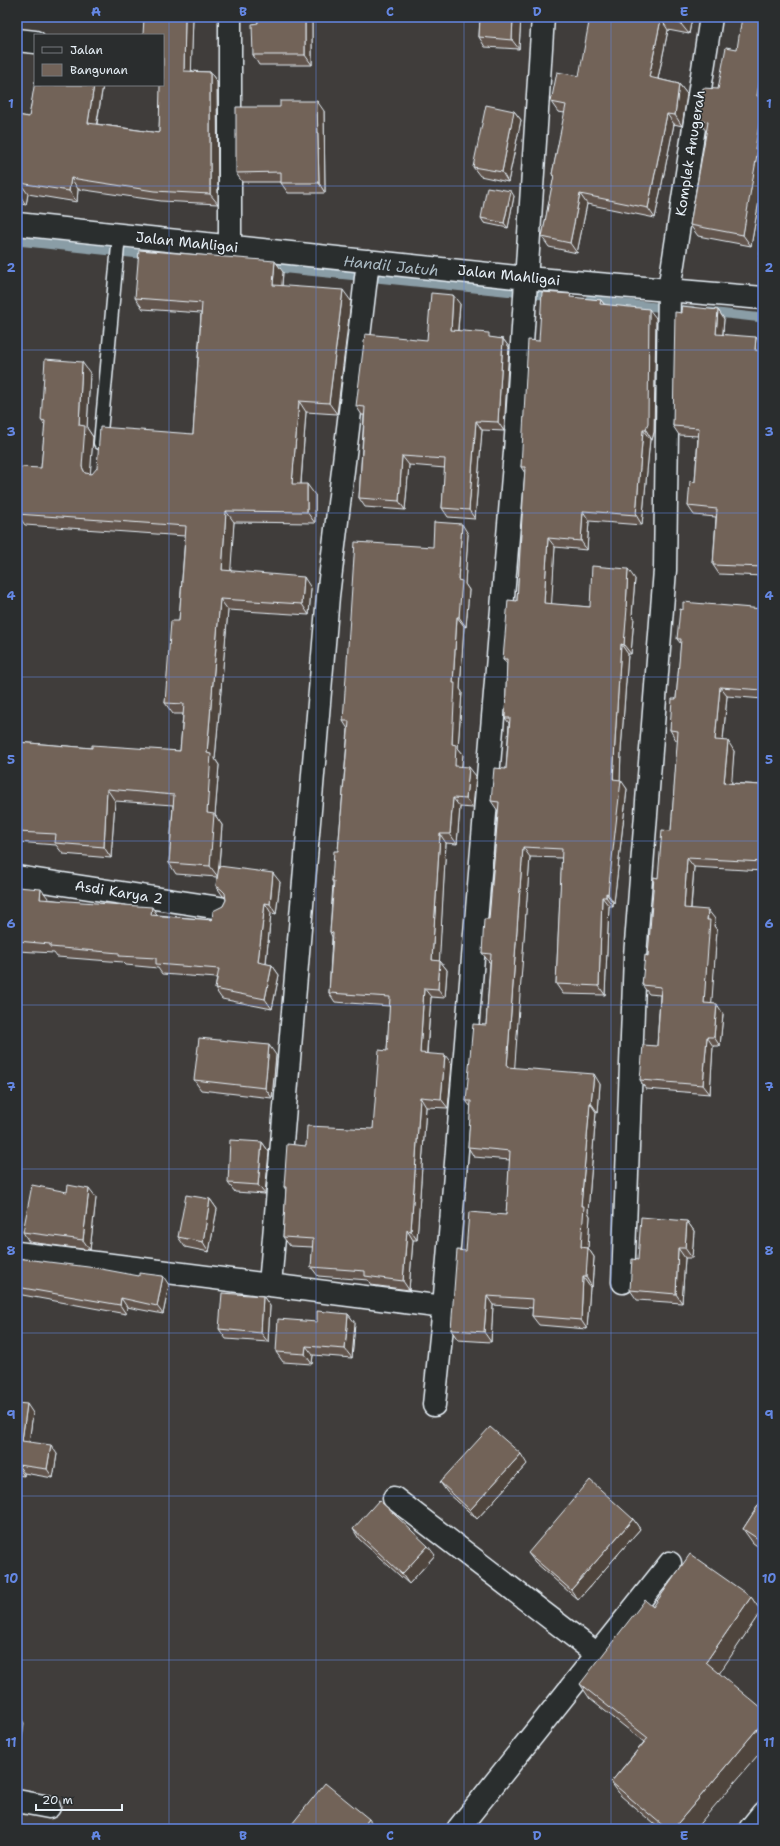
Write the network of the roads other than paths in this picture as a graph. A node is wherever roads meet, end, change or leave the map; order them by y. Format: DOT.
graph roads {
  1 [pos="230,17"];
  2 [pos="543,17"];
  3 [pos="711,17"];
  4 [pos="17,40"];
  5 [pos="34,42"];
  6 [pos="17,224"];
  7 [pos="119,241"];
  8 [pos="230,247"];
  9 [pos="367,273"];
  10 [pos="526,289"];
  11 [pos="763,298"];
  12 [pos="669,303"];
  13 [pos="99,455"];
  14 [pos="17,877"];
  15 [pos="220,908"];
  16 [pos="17,1253"];
  17 [pos="623,1282"];
  18 [pos="270,1285"];
  19 [pos="444,1307"];
  20 [pos="434,1405"];
  21 [pos="394,1498"];
  22 [pos="670,1563"];
  23 [pos="597,1654"];
  24 [pos="17,1801"];
  25 [pos="49,1807"];
  26 [pos="763,1813"];
  27 [pos="458,1829"];
  28 [pos="750,1829"];
  1 -- 8 [label="street"];
  2 -- 10 [label="street"];
  3 -- 12 [label="street, Komplek Anugerah"];
  4 -- 5 [label="street"];
  6 -- 7 [label="street, Jalan Mahligai"];
  7 -- 8 [label="street, Jalan Mahligai"];
  7 -- 13 [label="lane"];
  8 -- 9 [label="street, Jalan Mahligai"];
  9 -- 10 [label="street, Jalan Mahligai"];
  9 -- 18 [label="street"];
  10 -- 12 [label="street, Jalan Mahligai"];
  10 -- 19 [label="street"];
  11 -- 12 [label="street, Jalan Mahligai"];
  12 -- 17 [label="street, Komplek Anugerah"];
  14 -- 15 [label="street, Asdi Karya 2"];
  16 -- 18 [label="street"];
  18 -- 19 [label="street"];
  19 -- 20 [label="street"];
  21 -- 23 [label="street"];
  22 -- 23 [label="street"];
  23 -- 27 [label="street"];
  24 -- 25 [label="street"];
  26 -- 28 [label="street"];
}
